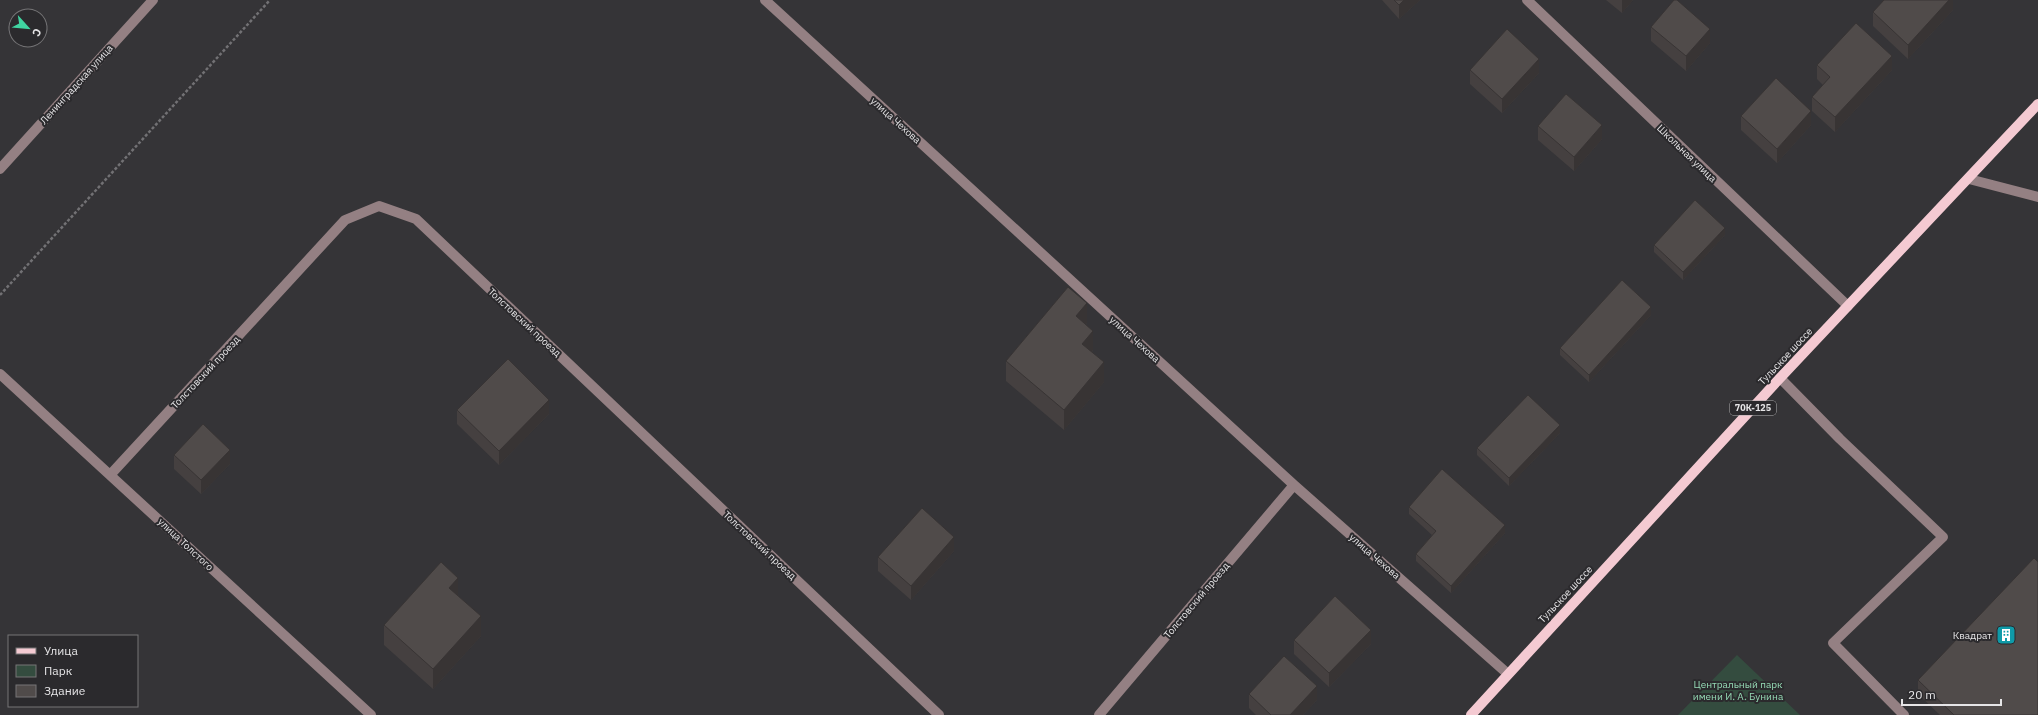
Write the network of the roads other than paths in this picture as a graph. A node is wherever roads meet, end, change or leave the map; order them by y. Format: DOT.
graph roads {
  1 [pos="153,0"];
  2 [pos="765,0"];
  3 [pos="1527,0"];
  4 [pos="2038,104"];
  5 [pos="0,169"];
  6 [pos="1969,179"];
  7 [pos="2038,197"];
  8 [pos="1848,306"];
  9 [pos="0,374"];
  10 [pos="1780,378"];
  11 [pos="111,474"];
  12 [pos="1294,485"];
  13 [pos="1508,674"];
  14 [pos="371,715"];
  15 [pos="940,715"];
  16 [pos="1098,715"];
  17 [pos="1471,715"];
  18 [pos="1904,715"];
  1 -- 5 [label="street, Ленинградская улица"];
  2 -- 12 [label="street, улица Чехова"];
  3 -- 8 [label="street, Школьная улица"];
  4 -- 6 [label="main road, Тульское шоссе / 70К-125"];
  6 -- 7 [label="street"];
  6 -- 8 [label="main road, Тульское шоссе / 70К-125"];
  8 -- 10 [label="main road, Тульское шоссе / 70К-125"];
  9 -- 11 [label="street, улица Толстого"];
  10 -- 13 [label="main road, Тульское шоссе / 70К-125"];
  10 -- 18 [label="street"];
  11 -- 14 [label="street, улица Толстого"];
  11 -- 15 [label="street, Толстовский проезд"];
  12 -- 13 [label="street, улица Чехова"];
  12 -- 16 [label="street, Толстовский проезд"];
  13 -- 17 [label="main road, Тульское шоссе / 70К-125"];
}
